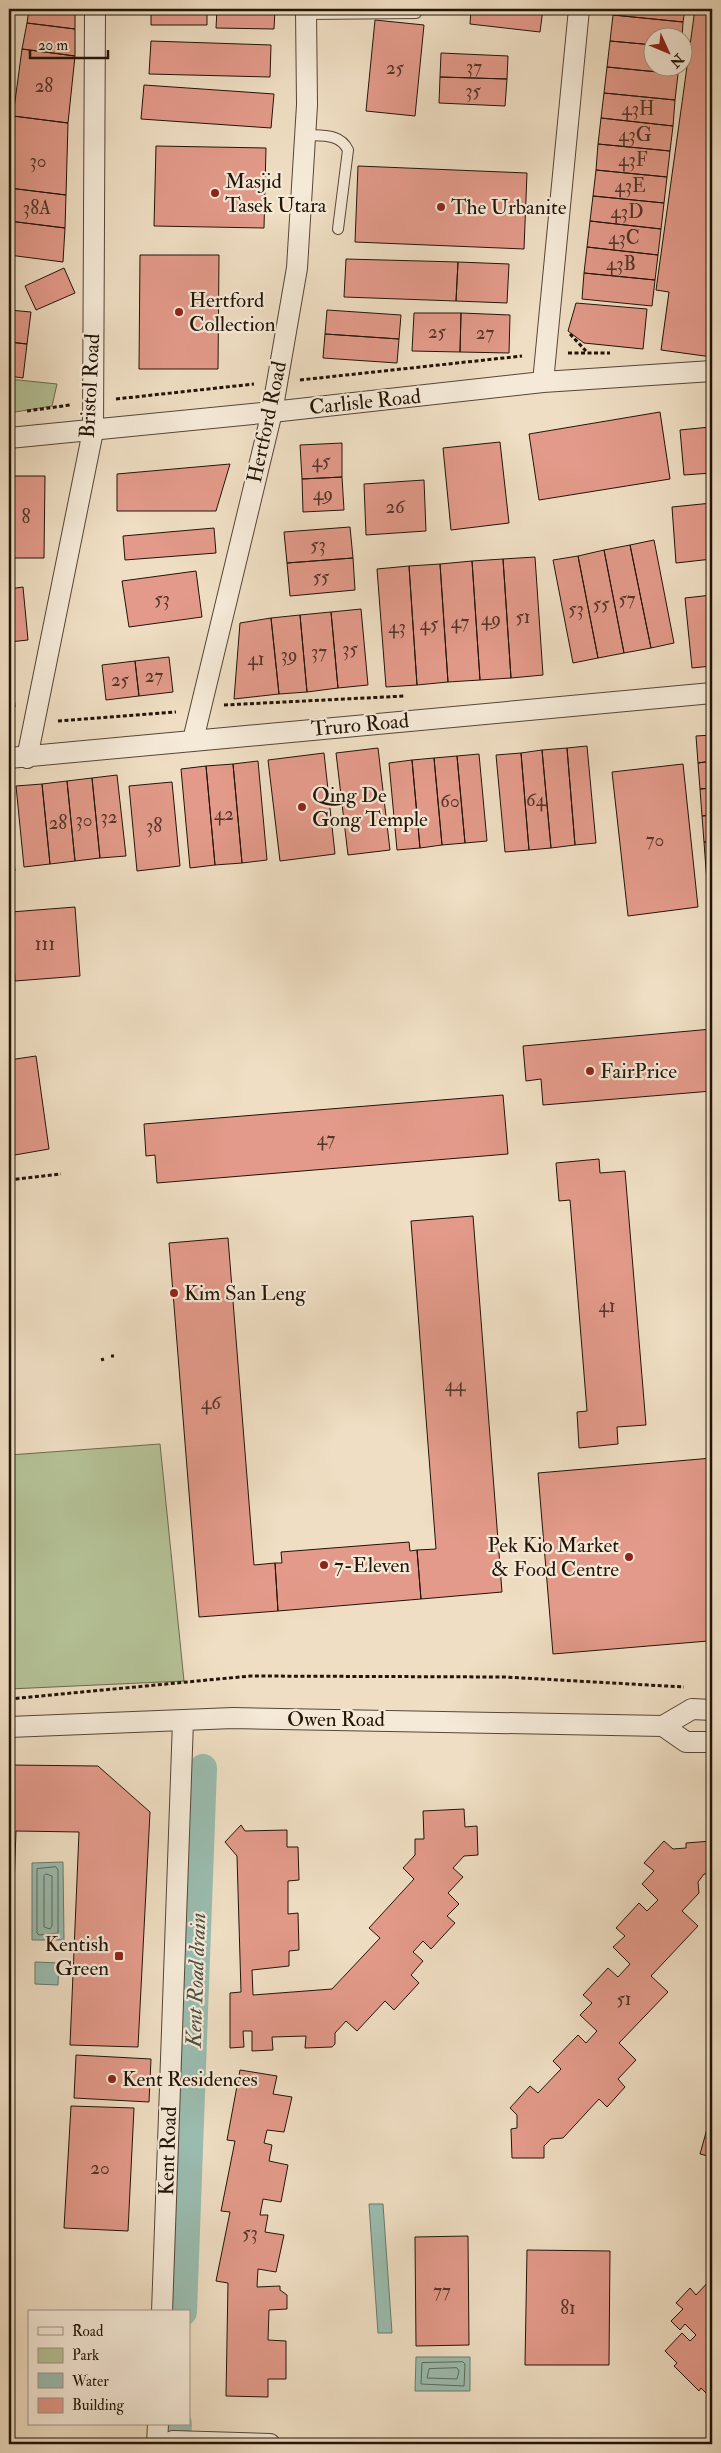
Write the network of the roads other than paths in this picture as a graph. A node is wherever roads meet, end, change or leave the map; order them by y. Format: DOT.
graph roads {
  1 [pos="95,9"];
  2 [pos="579,9"];
  3 [pos="306,11"];
  4 [pos="416,13"];
  5 [pos="305,135"];
  6 [pos="338,229"];
  7 [pos="712,371"];
  8 [pos="543,382"];
  9 [pos="272,412"];
  10 [pos="93,430"];
  11 [pos="9,438"];
  12 [pos="712,693"];
  13 [pos="193,740"];
  14 [pos="18,758"];
  15 [pos="712,1710"];
  16 [pos="183,1721"];
  17 [pos="663,1726"];
  18 [pos="9,1727"];
  19 [pos="712,1742"];
  20 [pos="162,2310"];
  21 [pos="159,2426"];
  22 [pos="166,2443"];
  23 [pos="210,2443"];
  24 [pos="270,2444"];
  1 -- 10 [label="street, Bristol Road"];
  2 -- 8 [label="street"];
  3 -- 4 [label="lane"];
  3 -- 5 [label="street, Hertford Road"];
  5 -- 6 [label="lane"];
  5 -- 9 [label="street, Hertford Road"];
  7 -- 8 [label="street, Carlisle Road"];
  8 -- 9 [label="street, Carlisle Road"];
  9 -- 10 [label="street, Carlisle Road"];
  9 -- 13 [label="street, Hertford Road"];
  10 -- 11 [label="street, Carlisle Road"];
  10 -- 14 [label="street, Bristol Road"];
  12 -- 13 [label="street, Truro Road"];
  13 -- 14 [label="street, Truro Road"];
  15 -- 17 [label="street"];
  16 -- 17 [label="street, Owen Road"];
  16 -- 18 [label="street, Owen Road"];
  16 -- 20 [label="street, Kent Road"];
  17 -- 19 [label="street"];
  21 -- 22 [label="street"];
  22 -- 23 [label="street"];
  23 -- 24 [label="street"];
}
